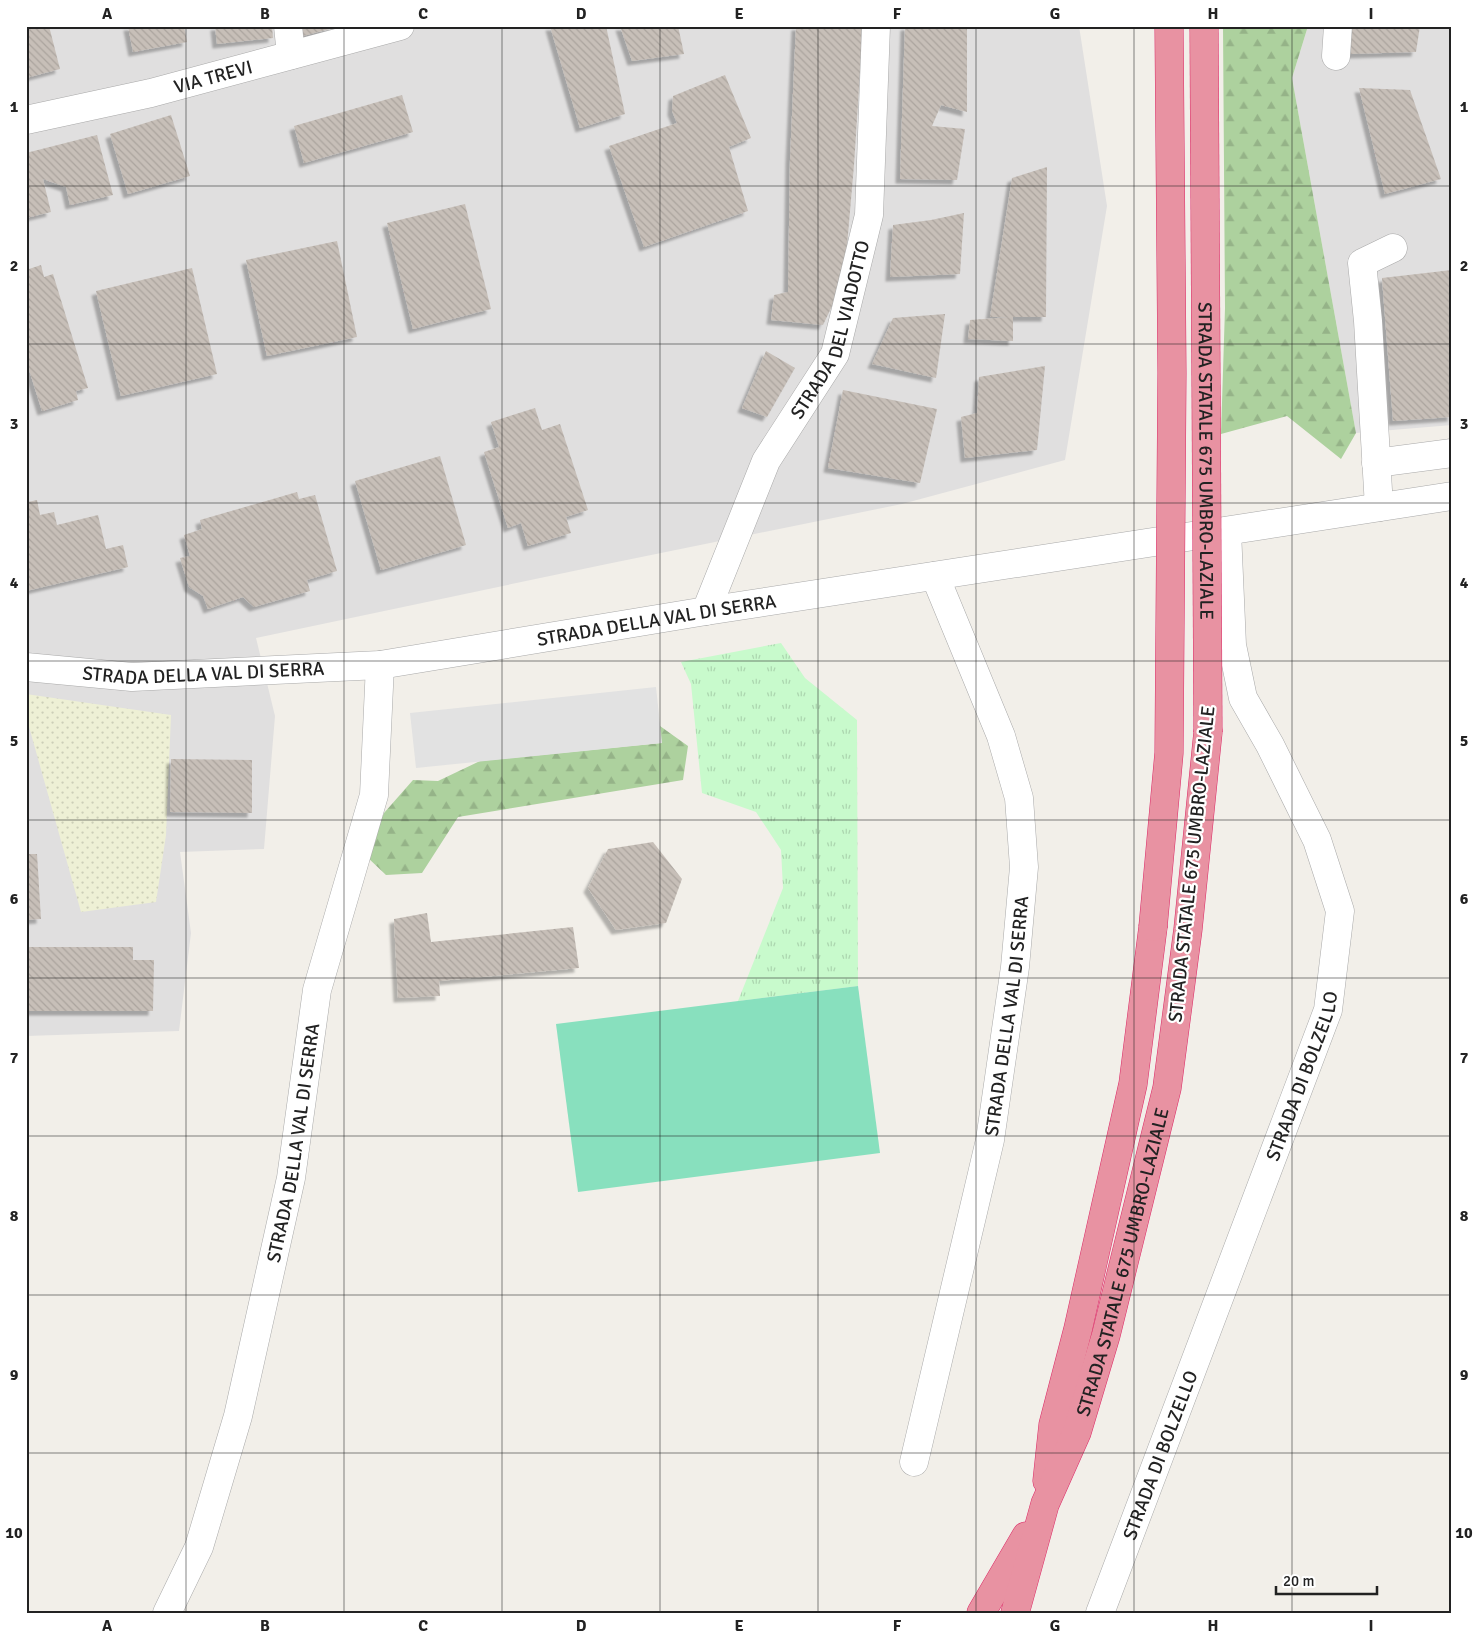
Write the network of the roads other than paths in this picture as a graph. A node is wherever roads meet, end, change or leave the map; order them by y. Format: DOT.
graph roads {
  1 [pos="288,26"];
  2 [pos="400,26"];
  3 [pos="876,26"];
  4 [pos="1169,26"];
  5 [pos="1204,26"];
  6 [pos="1338,26"];
  7 [pos="291,55"];
  8 [pos="1336,56"];
  9 [pos="26,120"];
  10 [pos="1394,248"];
  11 [pos="1452,453"];
  12 [pos="1376,463"];
  13 [pos="1452,496"];
  14 [pos="1379,507"];
  15 [pos="1226,531"];
  16 [pos="935,576"];
  17 [pos="706,611"];
  18 [pos="380,665"];
  19 [pos="26,666"];
  20 [pos="914,1462"];
  21 [pos="1045,1504"];
  22 [pos="167,1613"];
  23 [pos="981,1613"];
  24 [pos="1015,1613"];
  25 [pos="1100,1613"];
  1 -- 7 [label="street"];
  2 -- 7 [label="street, VIA TREVI"];
  3 -- 17 [label="street, STRADA DEL VIADOTTO"];
  4 -- 21 [label="highway, STRADA STATALE 675 UMBRO-LAZIALE, bridge"];
  5 -- 21 [label="highway, STRADA STATALE 675 UMBRO-LAZIALE, bridge"];
  6 -- 8 [label="street"];
  7 -- 9 [label="street, VIA TREVI"];
  10 -- 12 [label="street"];
  11 -- 12 [label="street"];
  12 -- 14 [label="street"];
  13 -- 14 [label="street, STRADA DELLA VAL DI SERRA"];
  14 -- 15 [label="street, STRADA DELLA VAL DI SERRA"];
  15 -- 16 [label="street, STRADA DELLA VAL DI SERRA"];
  15 -- 25 [label="street, STRADA DI BOLZELLO"];
  16 -- 17 [label="street, STRADA DELLA VAL DI SERRA"];
  16 -- 20 [label="street, STRADA DELLA VAL DI SERRA"];
  17 -- 18 [label="street, STRADA DELLA VAL DI SERRA"];
  18 -- 19 [label="street, STRADA DELLA VAL DI SERRA"];
  18 -- 22 [label="street, STRADA DELLA VAL DI SERRA"];
  21 -- 23 [label="highway"];
  21 -- 24 [label="highway, STRADA STATALE 675 UMBRO-LAZIALE"];
}
